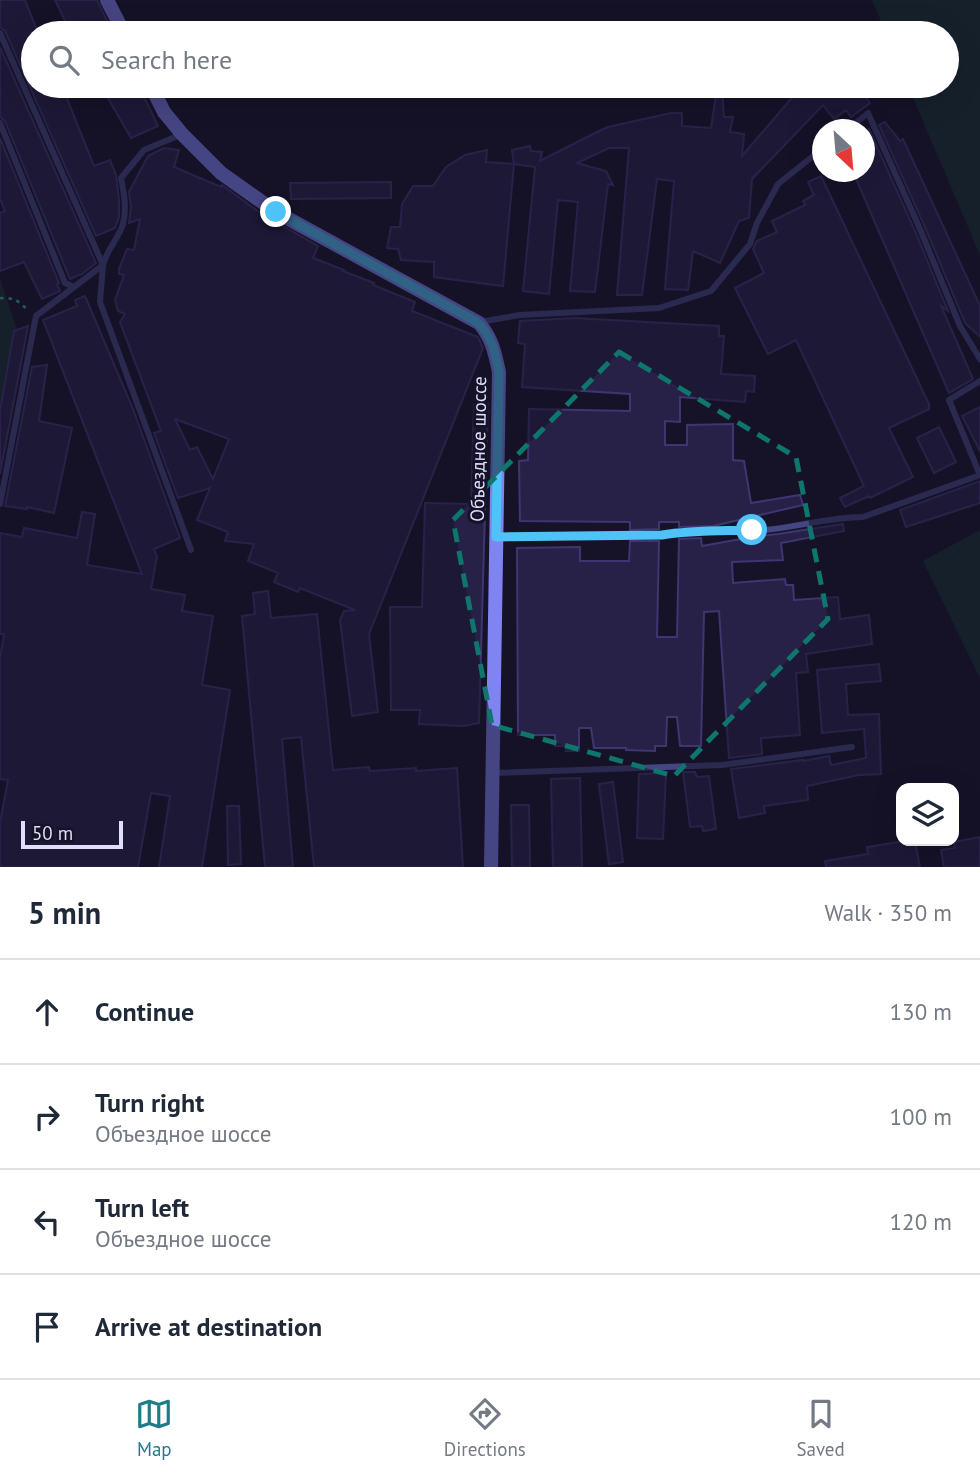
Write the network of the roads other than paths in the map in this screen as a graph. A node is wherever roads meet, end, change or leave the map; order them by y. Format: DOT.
graph roads {
  1 [pos="107,0"];
  2 [pos="118,21"];
  3 [pos="0,33"];
  4 [pos="21,80"];
  5 [pos="29,98"];
  6 [pos="157,98"];
  7 [pos="0,123"];
  8 [pos="875,129"];
  9 [pos="182,134"];
  10 [pos="812,157"];
  11 [pos="103,265"];
  12 [pos="74,287"];
  13 [pos="477,322"];
  14 [pos="980,359"];
  15 [pos="980,382"];
  16 [pos="980,475"];
  17 [pos="0,504"];
  18 [pos="496,537"];
  19 [pos="191,550"];
  20 [pos="852,747"];
  21 [pos="493,773"];
  22 [pos="491,867"];
  1 -- 2 [label="street"];
  3 -- 4 [label="lane"];
  5 -- 11 [label="lane"];
  6 -- 9 [label="street, Объездное шоссе"];
  7 -- 12 [label="lane"];
  8 -- 14 [label="lane"];
  9 -- 11 [label="lane"];
  9 -- 13 [label="street, Объездное шоссе"];
  10 -- 13 [label="lane"];
  11 -- 12 [label="lane"];
  11 -- 19 [label="lane"];
  12 -- 17 [label="lane"];
  13 -- 18 [label="street, Объездное шоссе"];
  15 -- 16 [label="lane"];
  16 -- 18 [label="lane"];
  18 -- 21 [label="street, Объездное шоссе"];
  20 -- 21 [label="lane"];
  21 -- 22 [label="street, Объездное шоссе"];
}
